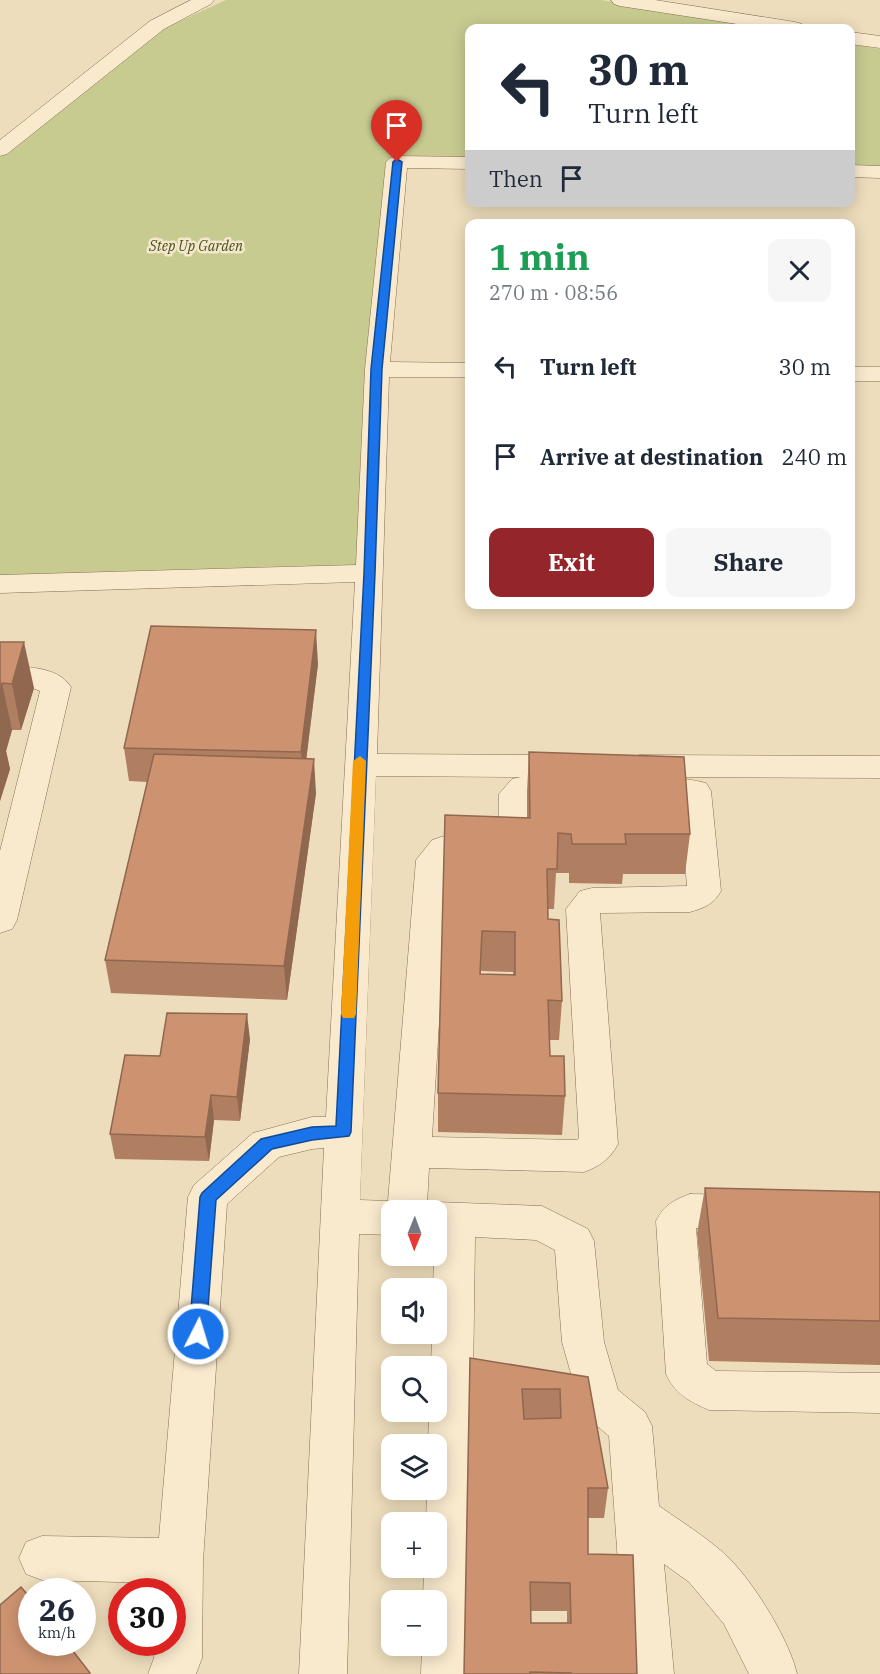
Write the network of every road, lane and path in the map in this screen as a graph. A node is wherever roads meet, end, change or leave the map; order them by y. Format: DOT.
graph roads {
  1 [pos="206,0"];
  2 [pos="620,0"];
  3 [pos="770,24"];
  4 [pos="855,39"];
  5 [pos="880,42"];
  6 [pos="0,150"];
  7 [pos="465,163"];
  8 [pos="855,171"];
  9 [pos="880,172"];
  10 [pos="376,369"];
  11 [pos="465,370"];
  12 [pos="855,374"];
  13 [pos="880,375"];
  14 [pos="370,573"];
  15 [pos="0,584"];
  16 [pos="0,676"];
  17 [pos="360,765"];
  18 [pos="880,767"];
  19 [pos="603,777"];
  20 [pos="694,779"];
  21 [pos="6,870"];
  22 [pos="0,920"];
  23 [pos="343,1132"];
  24 [pos="411,1152"];
  25 [pos="408,1200"];
  26 [pos="785,1213"];
  27 [pos="340,1216"];
  28 [pos="381,1218"];
  29 [pos="447,1220"];
  30 [pos="447,1227"];
  31 [pos="880,1393"];
  32 [pos="638,1518"];
  33 [pos="42,1558"];
  34 [pos="180,1561"];
  35 [pos="172,1674"];
  36 [pos="323,1674"];
  37 [pos="444,1674"];
  38 [pos="650,1674"];
  39 [pos="773,1674"];
  1 -- 6 [label="street"];
  2 -- 3 [label="street"];
  4 -- 5 [label="street"];
  7 -- 10 [label="street"];
  8 -- 9 [label="street"];
  10 -- 11 [label="street"];
  10 -- 14 [label="street"];
  12 -- 13 [label="street"];
  14 -- 15 [label="street"];
  14 -- 17 [label="street"];
  16 -- 21 [label="street"];
  17 -- 19 [label="street"];
  17 -- 23 [label="street"];
  18 -- 20 [label="street"];
  19 -- 20 [label="street"];
  19 -- 24 [label="street"];
  20 -- 24 [label="street"];
  21 -- 22 [label="street"];
  23 -- 27 [label="street"];
  23 -- 34 [label="street"];
  24 -- 25 [label="street"];
  26 -- 31 [label="street"];
  27 -- 28 [label="street"];
  27 -- 36 [label="street"];
  29 -- 32 [label="street"];
  30 -- 37 [label="street"];
  32 -- 38 [label="street"];
  32 -- 39 [label="street"];
  33 -- 34 [label="street"];
  34 -- 35 [label="street"];
}
